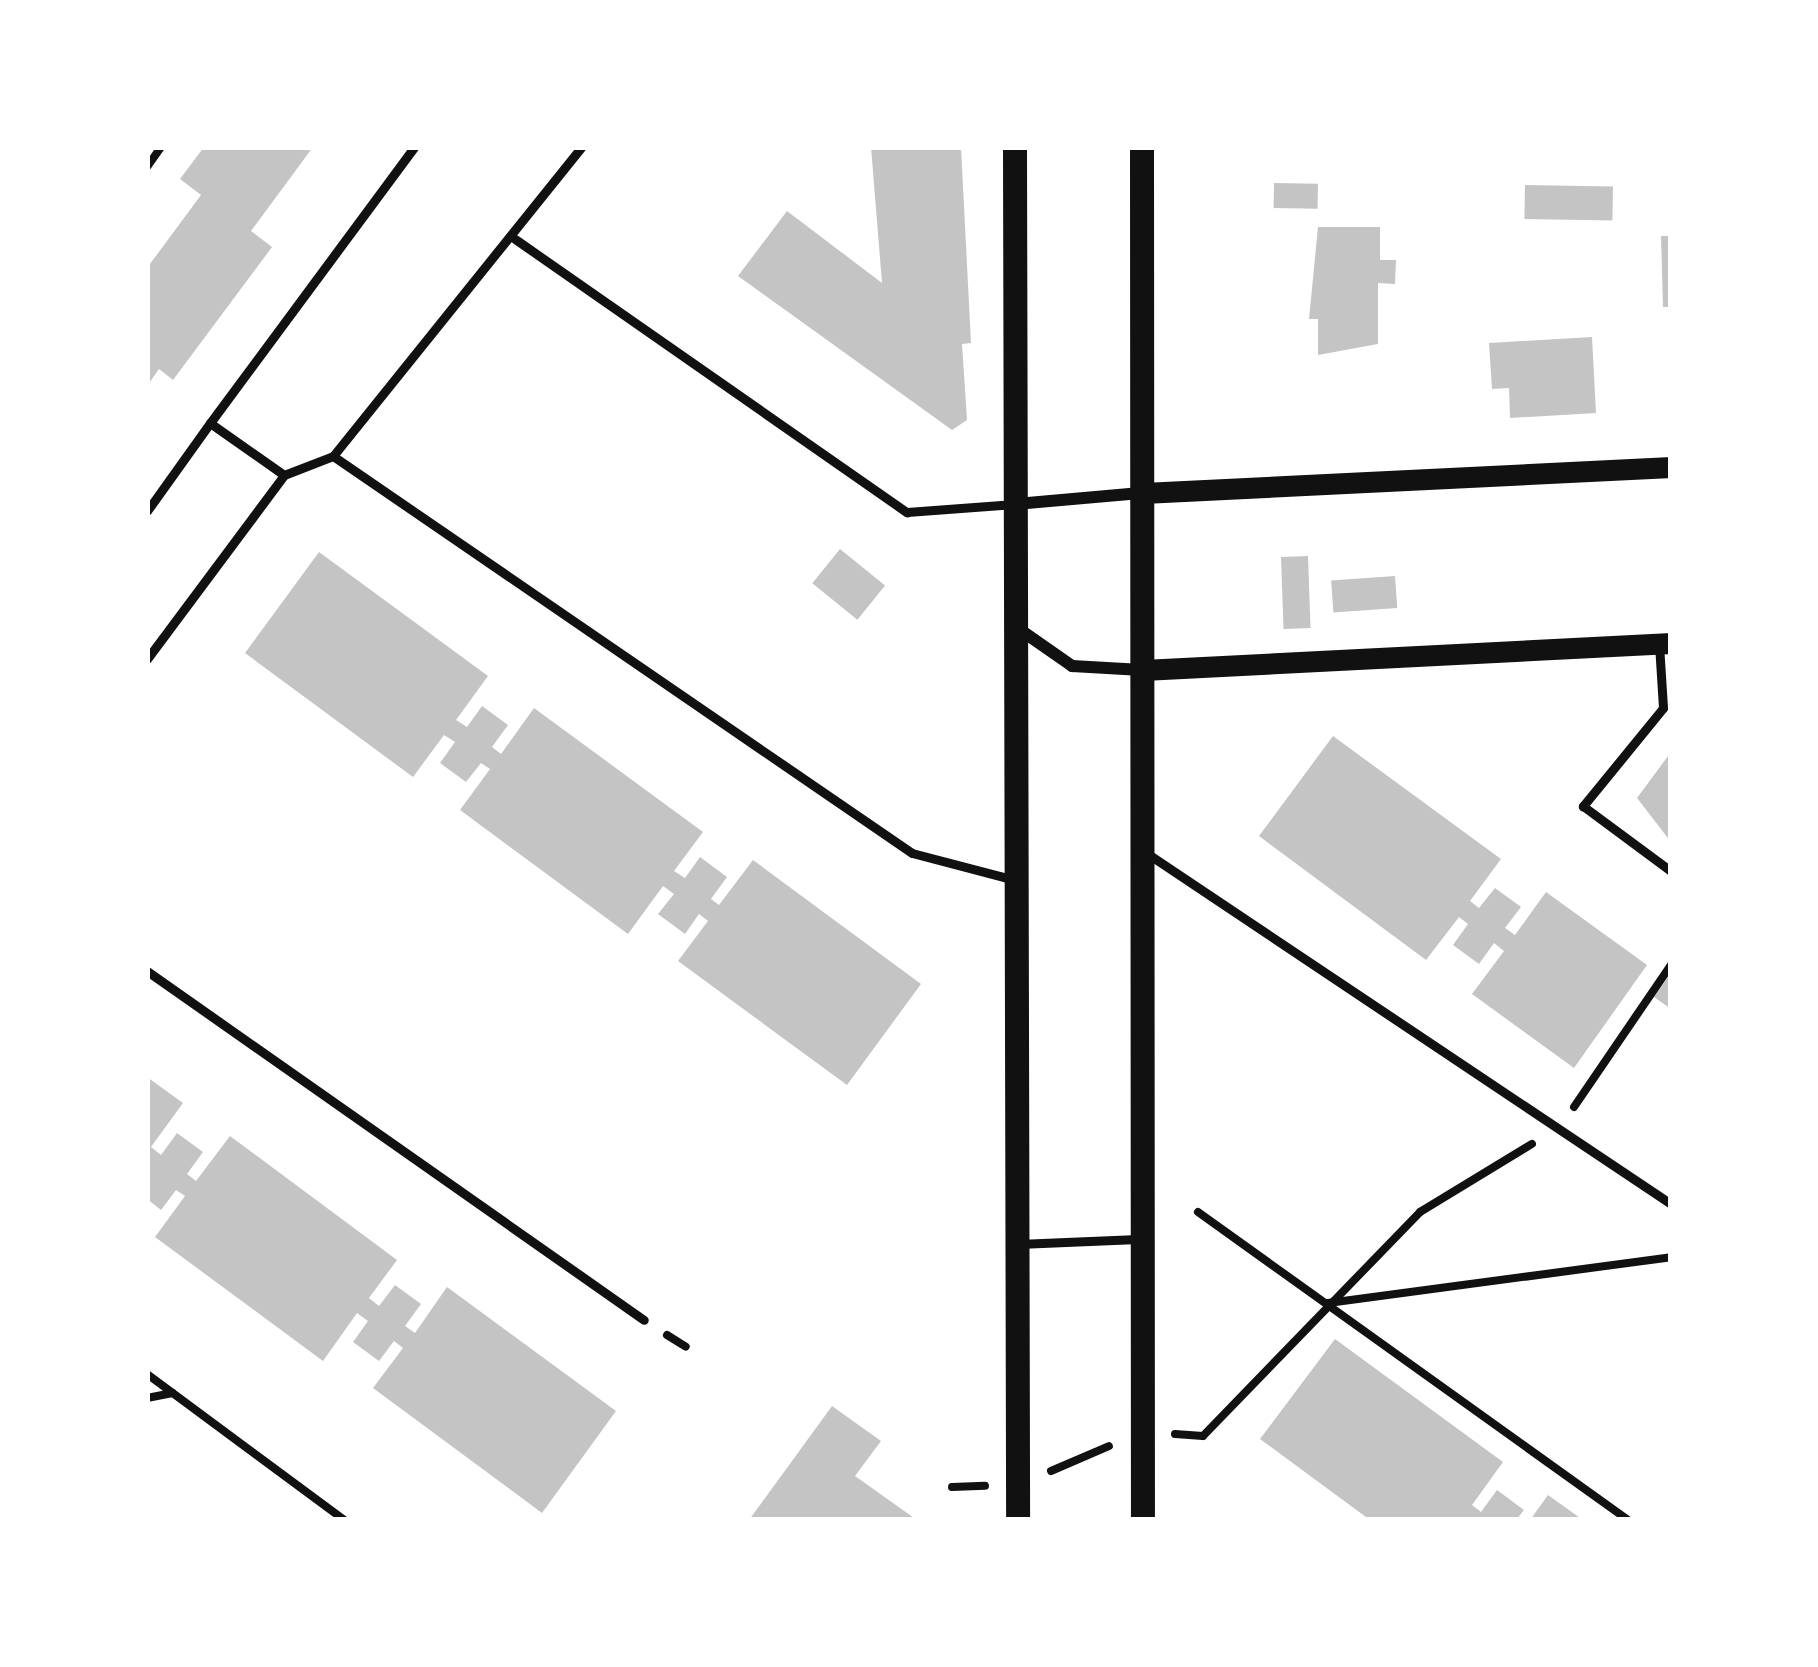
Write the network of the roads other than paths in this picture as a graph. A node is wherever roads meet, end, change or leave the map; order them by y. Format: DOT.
graph roads {
  1 [pos="414,147"];
  2 [pos="581,147"];
  3 [pos="1015,147"];
  4 [pos="1142,147"];
  5 [pos="515,239"];
  6 [pos="210,423"];
  7 [pos="333,456"];
  8 [pos="1671,467"];
  9 [pos="284,475"];
  10 [pos="1143,493"];
  11 [pos="1015,504"];
  12 [pos="147,511"];
  13 [pos="1018,628"];
  14 [pos="1665,643"];
  15 [pos="147,658"];
  16 [pos="1143,670"];
  17 [pos="1143,851"];
  18 [pos="1671,871"];
  19 [pos="1015,880"];
  20 [pos="147,970"];
  21 [pos="1671,1204"];
  22 [pos="1144,1239"];
  23 [pos="1018,1244"];
  24 [pos="644,1320"];
  25 [pos="1018,1520"];
  26 [pos="1143,1520"];
  1 -- 6 [label="lane"];
  2 -- 5 [label="lane"];
  3 -- 11 [label="main road"];
  4 -- 10 [label="main road"];
  5 -- 7 [label="lane"];
  5 -- 11 [label="lane"];
  6 -- 9 [label="lane"];
  6 -- 12 [label="lane"];
  7 -- 9 [label="lane"];
  7 -- 19 [label="lane"];
  8 -- 10 [label="street"];
  9 -- 15 [label="lane"];
  10 -- 11 [label="street"];
  10 -- 16 [label="main road"];
  11 -- 13 [label="main road"];
  13 -- 16 [label="street"];
  13 -- 19 [label="main road"];
  14 -- 16 [label="street"];
  14 -- 18 [label="lane"];
  16 -- 17 [label="main road"];
  17 -- 21 [label="lane"];
  17 -- 22 [label="main road"];
  19 -- 23 [label="main road"];
  20 -- 24 [label="lane"];
  22 -- 23 [label="lane"];
  22 -- 26 [label="main road"];
  23 -- 25 [label="main road"];
}
